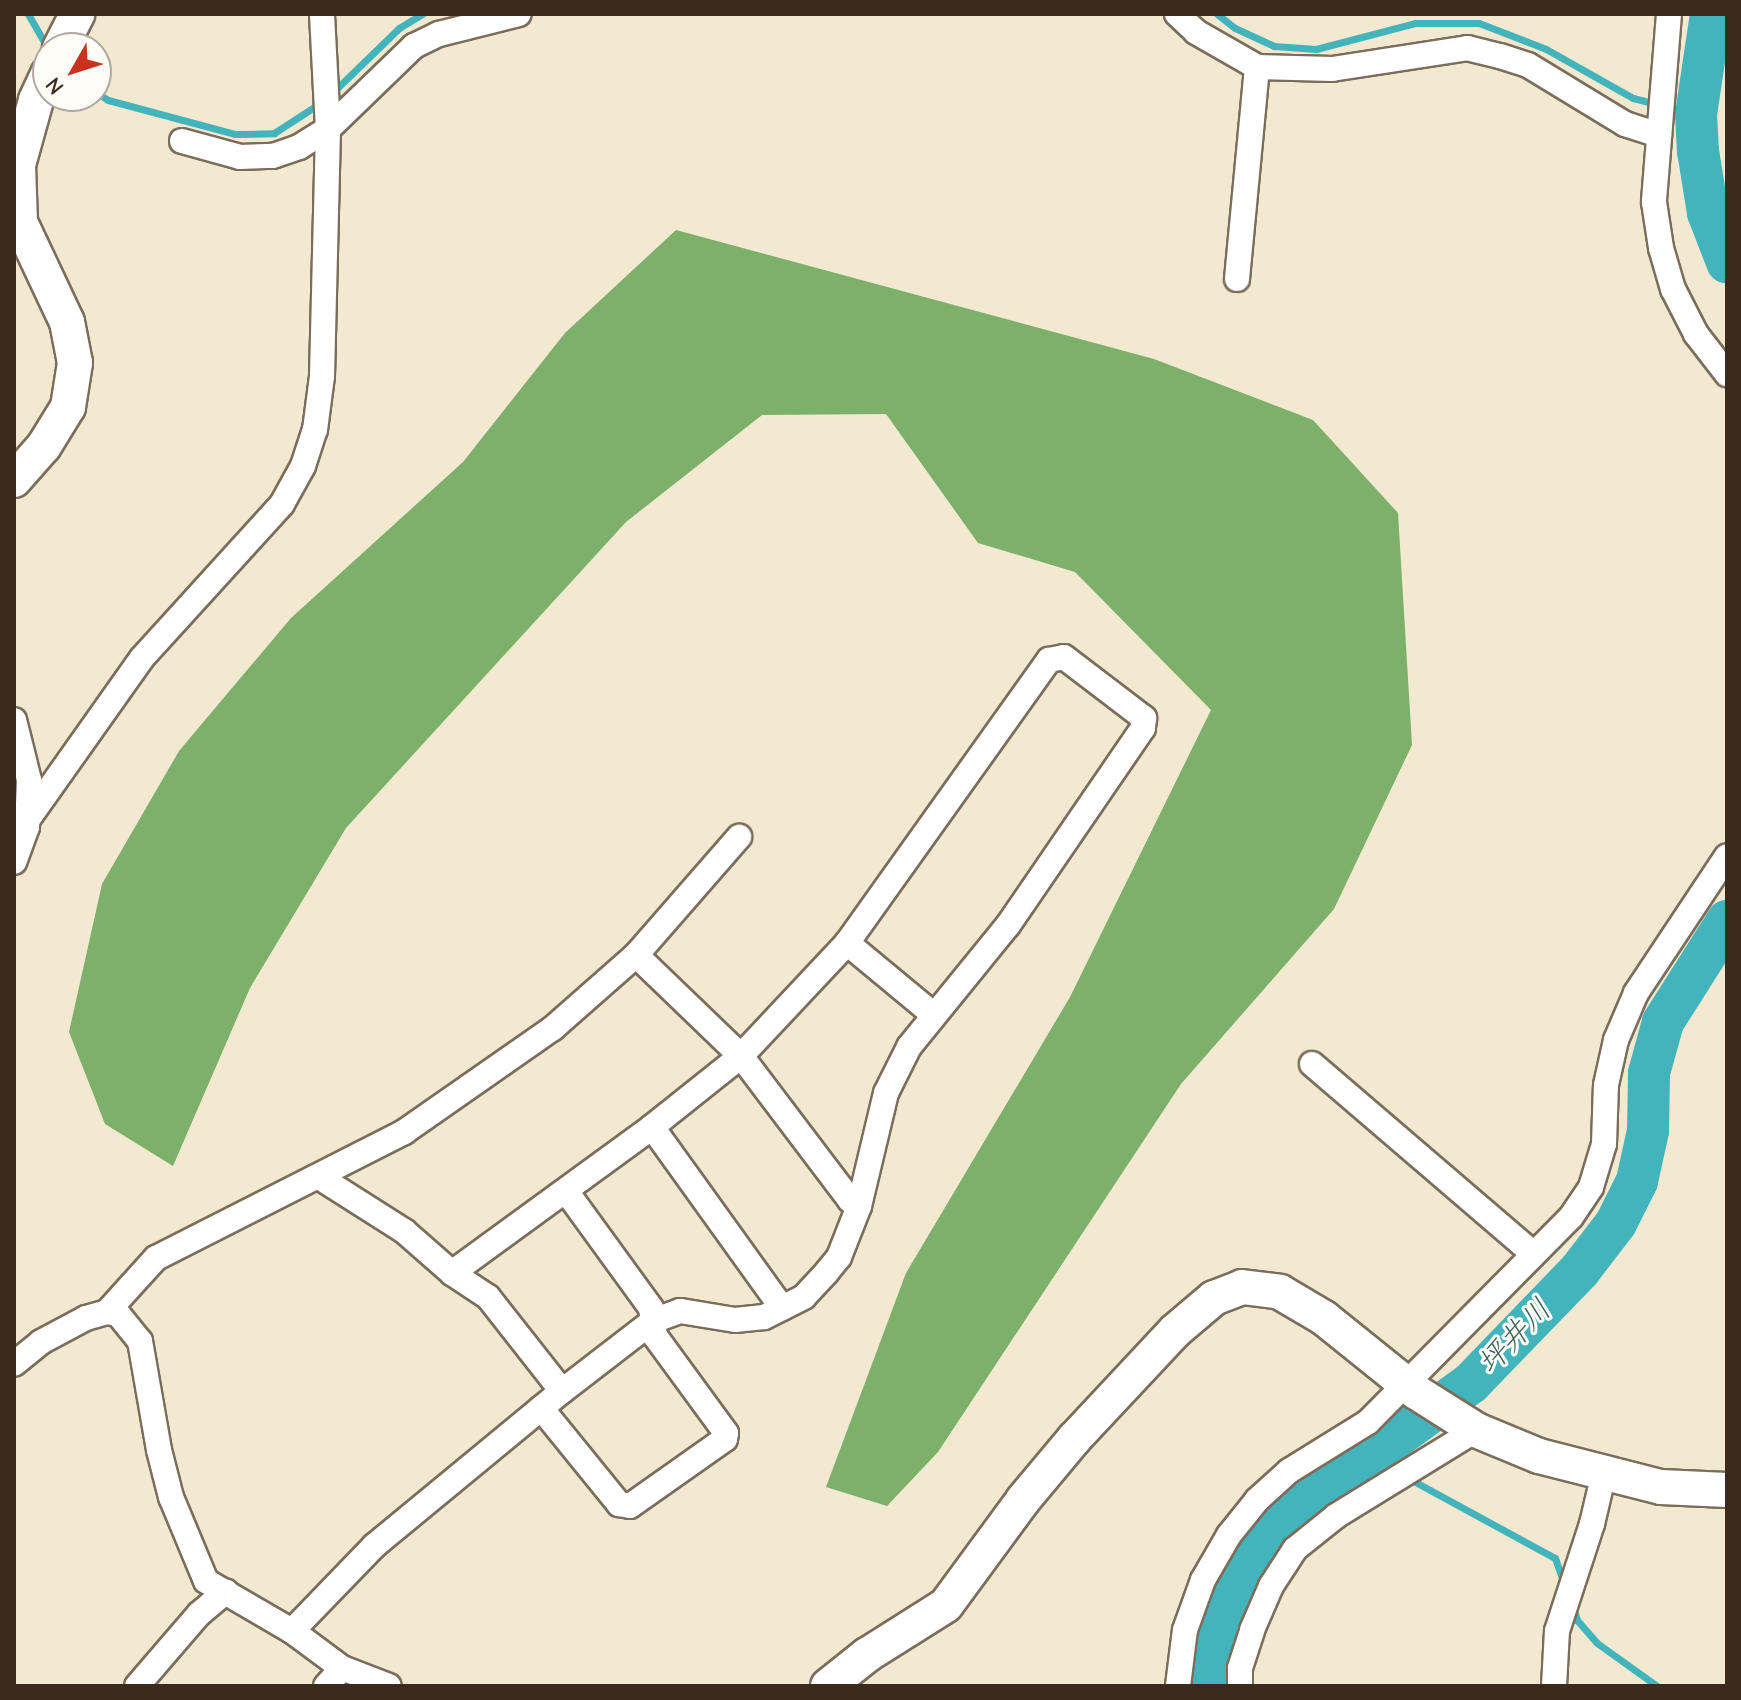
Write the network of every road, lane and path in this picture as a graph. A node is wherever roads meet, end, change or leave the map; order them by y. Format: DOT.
graph roads {
  1 [pos="77,14"];
  2 [pos="322,14"];
  3 [pos="519,14"];
  4 [pos="1177,14"];
  5 [pos="1669,14"];
  6 [pos="68,32"];
  7 [pos="1257,67"];
  8 [pos="33,112"];
  9 [pos="328,122"];
  10 [pos="1660,128"];
  11 [pos="182,141"];
  12 [pos="17,221"];
  13 [pos="1237,279"];
  14 [pos="1727,374"];
  15 [pos="14,480"];
  16 [pos="14,720"];
  17 [pos="28,819"];
  18 [pos="739,837"];
  19 [pos="1727,856"];
  20 [pos="14,862"];
  21 [pos="847,943"];
  22 [pos="636,955"];
  23 [pos="934,1015"];
  24 [pos="741,1056"];
  25 [pos="1312,1064"];
  26 [pos="652,1127"];
  27 [pos="319,1177"];
  28 [pos="566,1191"];
  29 [pos="859,1206"];
  30 [pos="1534,1254"];
  31 [pos="452,1273"];
  32 [pos="782,1308"];
  33 [pos="107,1312"];
  34 [pos="653,1321"];
  35 [pos="14,1364"];
  36 [pos="1412,1388"];
  37 [pos="562,1391"];
  38 [pos="541,1408"];
  39 [pos="1471,1426"];
  40 [pos="1604,1473"];
  41 [pos="1727,1490"];
  42 [pos="226,1591"];
  43 [pos="292,1631"];
  44 [pos="334,1677"];
  45 [pos="137,1686"];
  46 [pos="389,1686"];
  47 [pos="828,1686"];
  48 [pos="1178,1686"];
  49 [pos="1240,1686"];
  50 [pos="1554,1686"];
  1 -- 6 [label="street"];
  2 -- 9 [label="street"];
  3 -- 9 [label="street"];
  4 -- 7 [label="street"];
  5 -- 10 [label="street"];
  7 -- 10 [label="street"];
  7 -- 13 [label="street"];
  8 -- 12 [label="street"];
  9 -- 11 [label="street"];
  9 -- 17 [label="street"];
  10 -- 14 [label="street"];
  12 -- 15 [label="street"];
  16 -- 17 [label="street"];
  17 -- 20 [label="street"];
  18 -- 22 [label="street"];
  19 -- 30 [label="street"];
  21 -- 23 [label="street"];
  21 -- 23 [label="street"];
  21 -- 24 [label="street"];
  22 -- 24 [label="street"];
  22 -- 27 [label="street"];
  23 -- 29 [label="street"];
  24 -- 26 [label="street"];
  24 -- 29 [label="street"];
  25 -- 30 [label="street"];
  26 -- 28 [label="street"];
  26 -- 32 [label="street"];
  27 -- 31 [label="street"];
  27 -- 33 [label="street"];
  28 -- 31 [label="street"];
  28 -- 34 [label="street"];
  29 -- 32 [label="street"];
  30 -- 36 [label="street"];
  31 -- 37 [label="street"];
  32 -- 34 [label="street"];
  33 -- 35 [label="street"];
  33 -- 42 [label="street"];
  34 -- 37 [label="street"];
  34 -- 38 [label="street"];
  36 -- 39 [label="street"];
  36 -- 47 [label="street"];
  36 -- 48 [label="street"];
  37 -- 38 [label="street"];
  38 -- 43 [label="street"];
  39 -- 40 [label="street"];
  39 -- 49 [label="street"];
  40 -- 41 [label="street"];
  40 -- 50 [label="street"];
  42 -- 43 [label="street"];
  42 -- 45 [label="street"];
  43 -- 44 [label="street"];
  44 -- 46 [label="street"];
}
